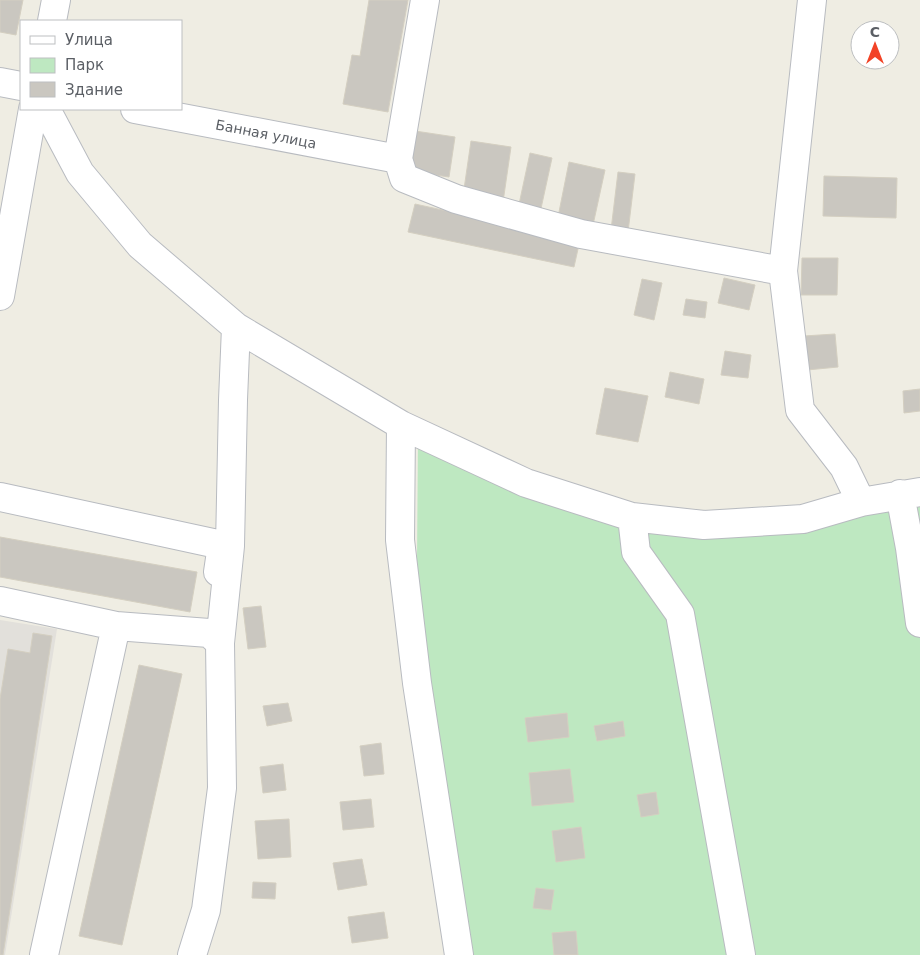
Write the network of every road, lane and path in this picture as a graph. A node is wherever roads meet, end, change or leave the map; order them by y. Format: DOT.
graph roads {
  1 [pos="56,0"];
  2 [pos="426,0"];
  3 [pos="812,0"];
  4 [pos="52,20"];
  5 [pos="0,82"];
  6 [pos="20,86"];
  7 [pos="33,110"];
  8 [pos="47,110"];
  9 [pos="140,110"];
  10 [pos="398,159"];
  11 [pos="784,272"];
  12 [pos="0,296"];
  13 [pos="236,327"];
  14 [pos="402,424"];
  15 [pos="910,493"];
  16 [pos="0,498"];
  17 [pos="861,502"];
  18 [pos="632,517"];
  19 [pos="226,546"];
  20 [pos="0,601"];
  21 [pos="920,623"];
  22 [pos="116,626"];
  23 [pos="215,638"];
  24 [pos="44,955"];
  25 [pos="192,955"];
  26 [pos="458,955"];
  27 [pos="741,955"];
  1 -- 4 [label="street"];
  2 -- 10 [label="street"];
  3 -- 11 [label="street"];
  5 -- 6 [label="street"];
  7 -- 12 [label="street"];
  8 -- 13 [label="street"];
  9 -- 10 [label="street, Банная улица"];
  10 -- 11 [label="street"];
  11 -- 17 [label="street"];
  13 -- 14 [label="street"];
  13 -- 19 [label="street"];
  14 -- 18 [label="street"];
  14 -- 26 [label="street"];
  15 -- 17 [label="street"];
  15 -- 21 [label="street"];
  16 -- 19 [label="street"];
  17 -- 18 [label="street"];
  18 -- 27 [label="street"];
  19 -- 23 [label="street"];
  20 -- 22 [label="street"];
  22 -- 23 [label="street"];
  22 -- 24 [label="street"];
  23 -- 25 [label="street"];
}
